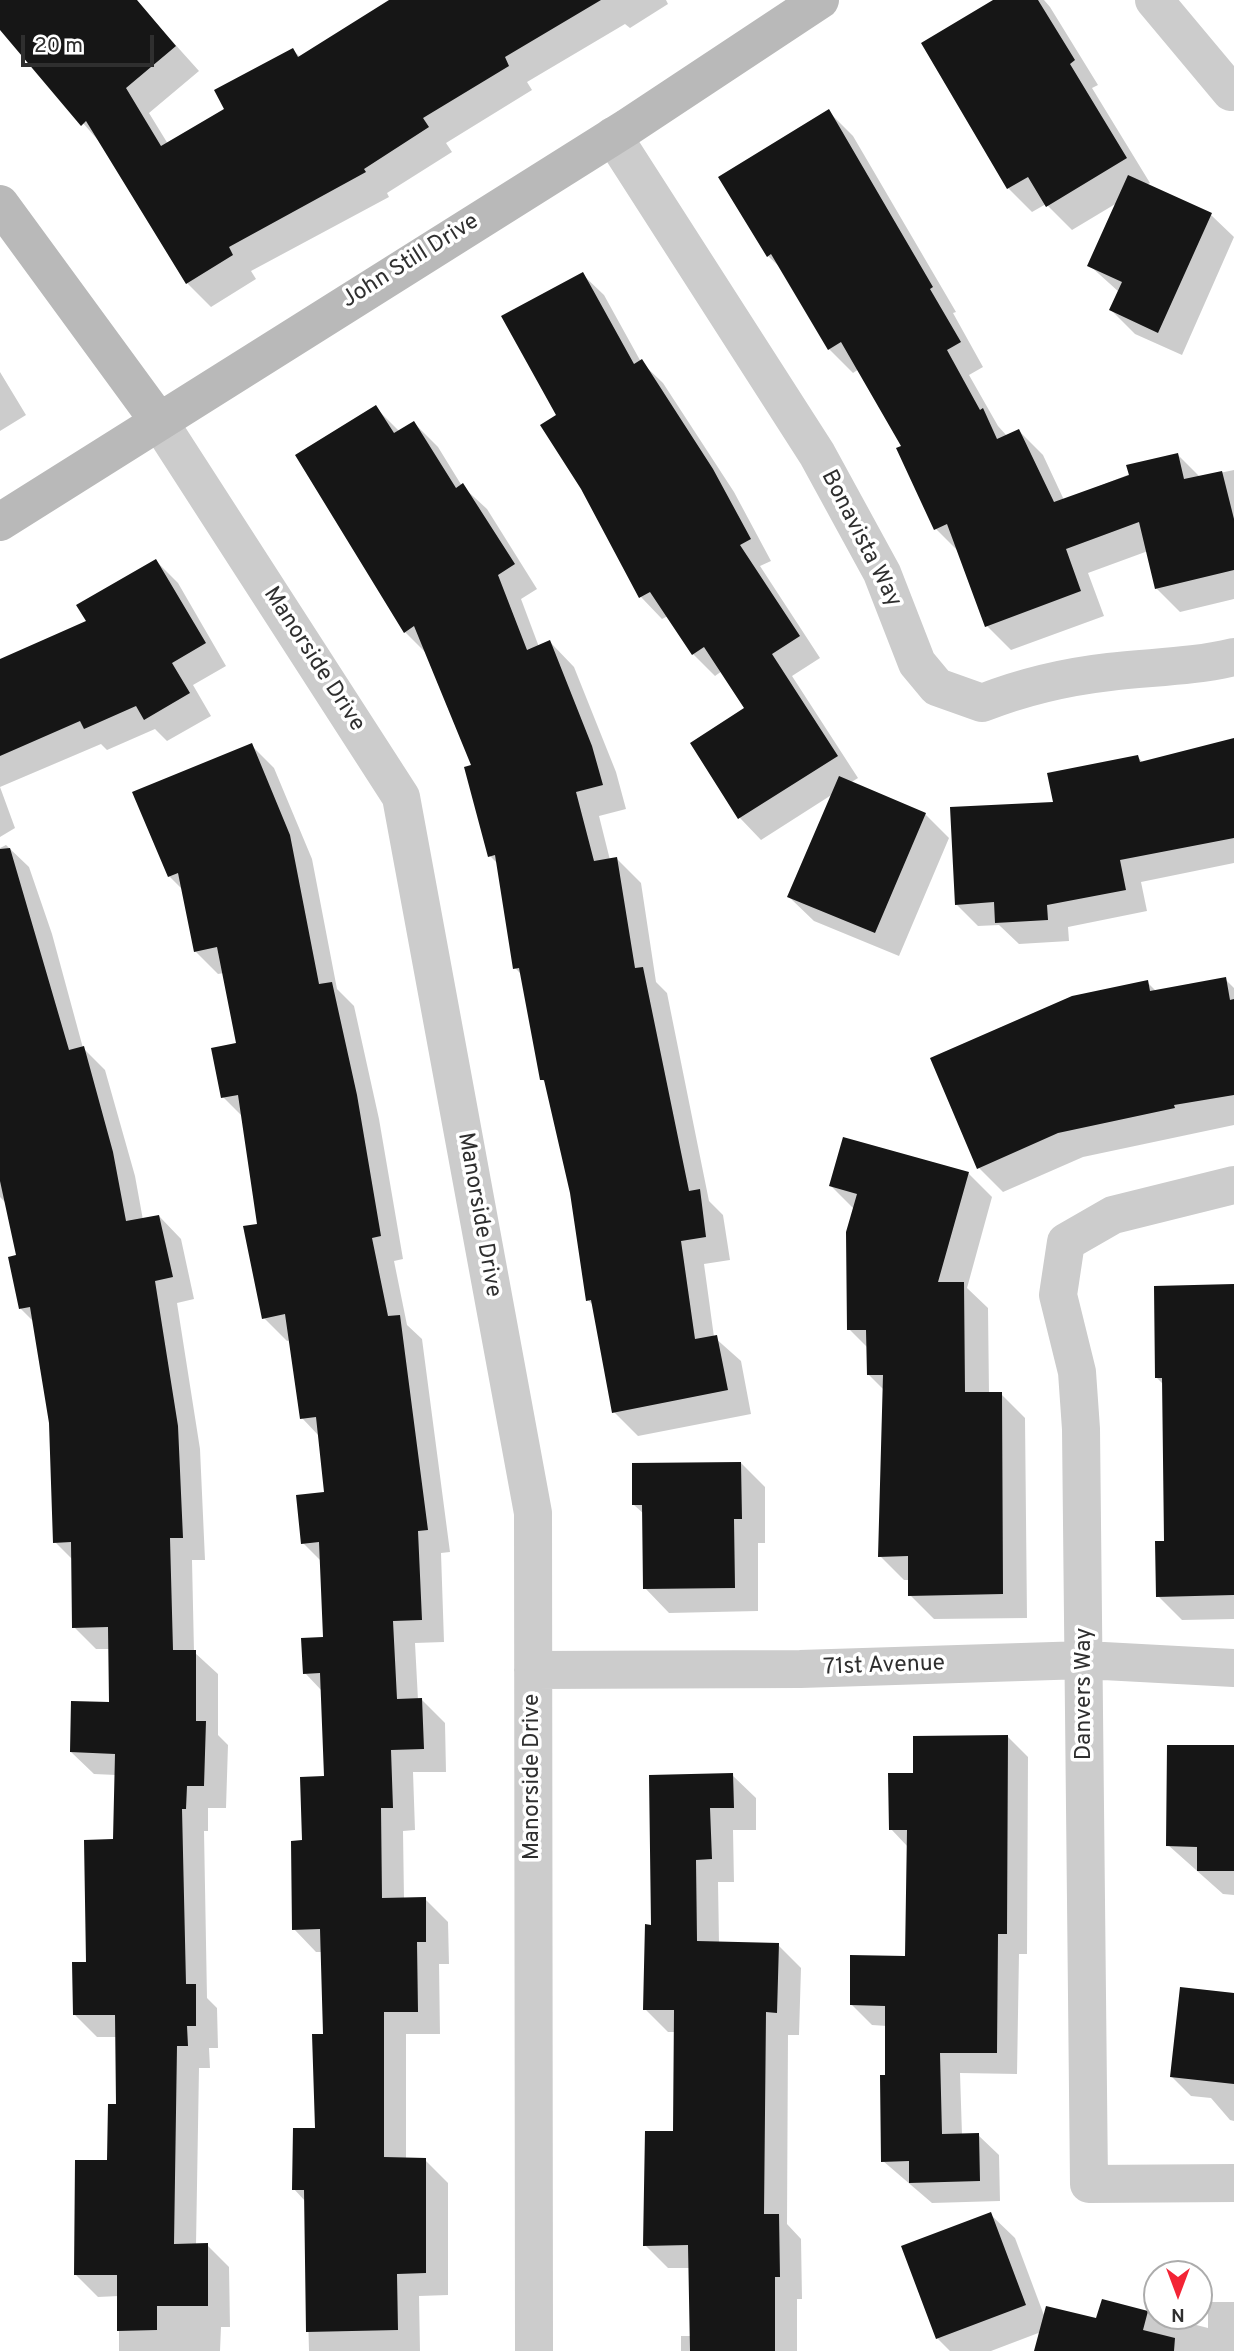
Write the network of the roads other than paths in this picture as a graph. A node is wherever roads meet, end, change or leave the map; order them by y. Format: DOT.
graph roads {
  1 [pos="820,0"];
  2 [pos="1154,0"];
  3 [pos="1231,92"];
  4 [pos="613,136"];
  5 [pos="0,204"];
  6 [pos="158,420"];
  7 [pos="0,522"];
  8 [pos="1234,657"];
  9 [pos="1234,1185"];
  10 [pos="1085,1660"];
  11 [pos="1234,1668"];
  12 [pos="533,1670"];
  13 [pos="1234,2183"];
  14 [pos="534,2351"];
  1 -- 4 [label="street, John Still Drive"];
  2 -- 3 [label="street"];
  4 -- 6 [label="street, John Still Drive"];
  4 -- 8 [label="street, Bonavista Way"];
  5 -- 6 [label="street, Manorside Drive"];
  6 -- 7 [label="street, John Still Drive"];
  6 -- 12 [label="street, Manorside Drive"];
  9 -- 10 [label="street, Danvers Way"];
  10 -- 11 [label="street, 71st Avenue"];
  10 -- 12 [label="street, 71st Avenue"];
  10 -- 13 [label="street, Danvers Way"];
  12 -- 14 [label="street, Manorside Drive"];
}
